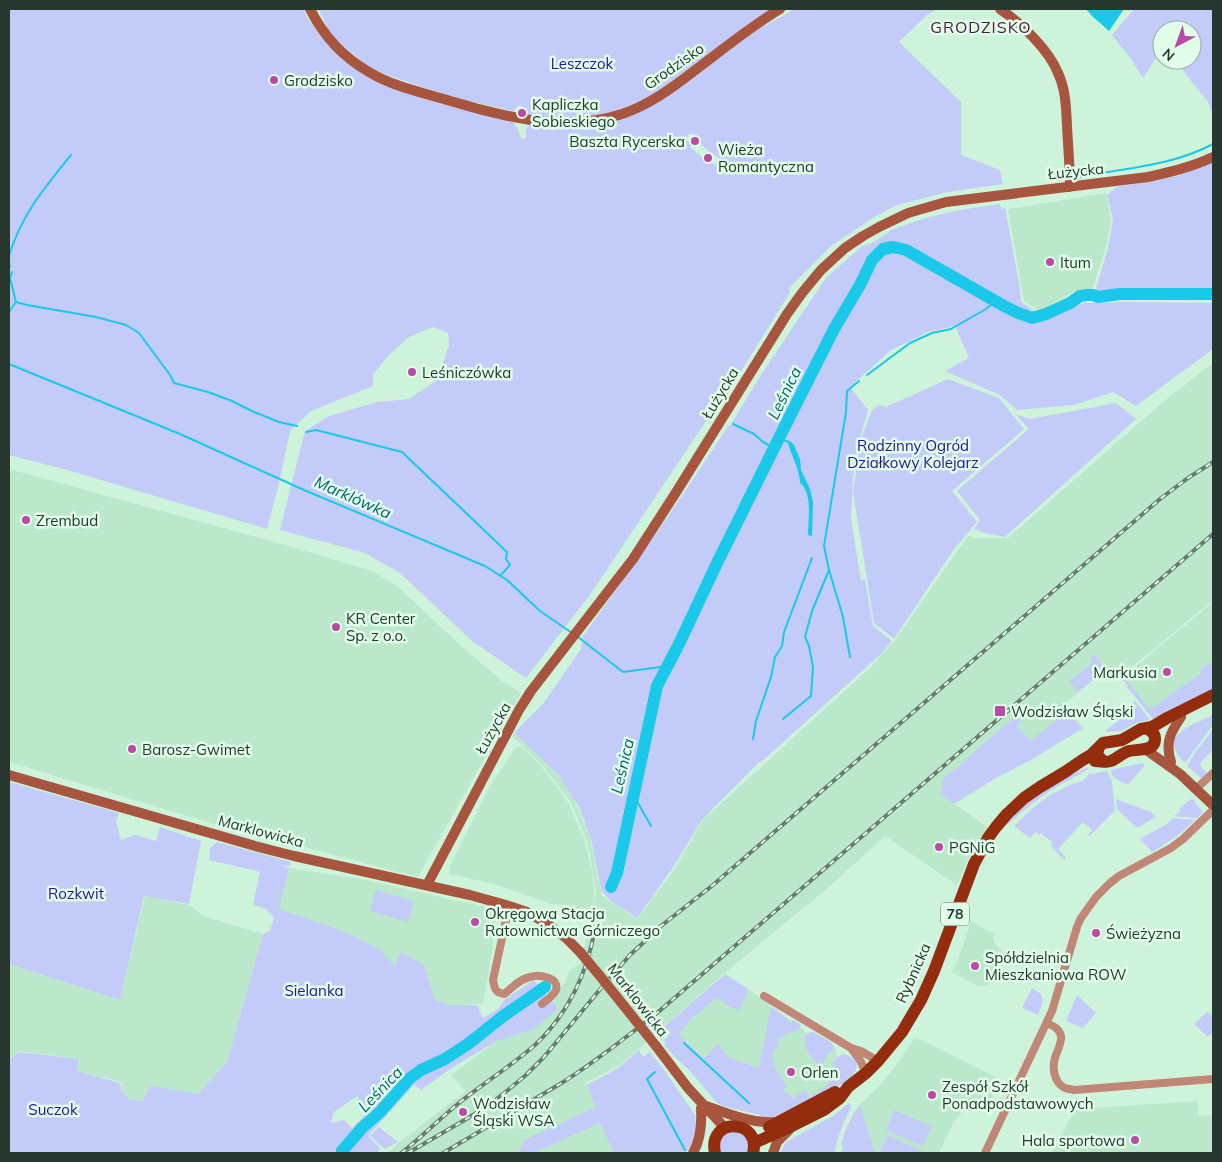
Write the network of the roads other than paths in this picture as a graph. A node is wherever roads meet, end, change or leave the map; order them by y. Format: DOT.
graph roads {
  1 [pos="310,9"];
  2 [pos="780,9"];
  3 [pos="1000,9"];
  4 [pos="1213,157"];
  5 [pos="1070,187"];
  6 [pos="1213,695"];
  7 [pos="1213,701"];
  8 [pos="1181,717"];
  9 [pos="1151,739"];
  10 [pos="1097,749"];
  11 [pos="1103,761"];
  12 [pos="1171,762"];
  13 [pos="1065,772"];
  14 [pos="1213,773"];
  15 [pos="1180,774"];
  16 [pos="9,775"];
  17 [pos="1196,790"];
  18 [pos="1213,805"];
  19 [pos="1213,810"];
  20 [pos="426,885"];
  21 [pos="509,906"];
  22 [pos="764,996"];
  23 [pos="542,1004"];
  24 [pos="1047,1023"];
  25 [pos="851,1048"];
  26 [pos="878,1061"];
  27 [pos="866,1073"];
  28 [pos="1213,1079"];
  29 [pos="703,1106"];
  30 [pos="787,1124"];
  31 [pos="716,1143"];
  32 [pos="752,1144"];
  33 [pos="693,1153"];
  34 [pos="773,1153"];
  35 [pos="986,1153"];
  1 -- 2 [label="main road, Grodzisko"];
  3 -- 5 [label="main road"];
  4 -- 5 [label="main road, Łużycka"];
  5 -- 20 [label="main road, Łużycka"];
  6 -- 9 [label="main road, 78"];
  7 -- 8 [label="main road, 78"];
  8 -- 9 [label="main road, 78"];
  8 -- 12 [label="main road"];
  9 -- 10 [label="main road, 78"];
  9 -- 11 [label="main road, 78"];
  9 -- 12 [label="main road"];
  9 -- 15 [label="main road"];
  10 -- 11 [label="main road"];
  10 -- 13 [label="main road, Rybnicka / 78"];
  11 -- 13 [label="main road, Rybnicka / 78"];
  12 -- 15 [label="main road"];
  13 -- 26 [label="main road, Rybnicka / 78"];
  14 -- 17 [label="street"];
  15 -- 17 [label="main road"];
  16 -- 20 [label="main road, Marklowicka"];
  17 -- 18 [label="main road"];
  19 -- 24 [label="street"];
  20 -- 21 [label="main road, Marklowicka"];
  21 -- 23 [label="street"];
  21 -- 29 [label="main road, Marklowicka, bridge"];
  22 -- 25 [label="street"];
  24 -- 28 [label="street"];
  24 -- 35 [label="street"];
  25 -- 26 [label="street"];
  25 -- 27 [label="street"];
  26 -- 27 [label="main road, Rybnicka / 78"];
  27 -- 30 [label="main road, Rybnicka / 78"];
  29 -- 30 [label="main road"];
  29 -- 31 [label="main road, Marklowicka"];
  29 -- 33 [label="main road"];
  30 -- 32 [label="main road, Rybnicka / 78"];
  30 -- 34 [label="main road"];
  31 -- 32 [label="main road, 78"];
}
